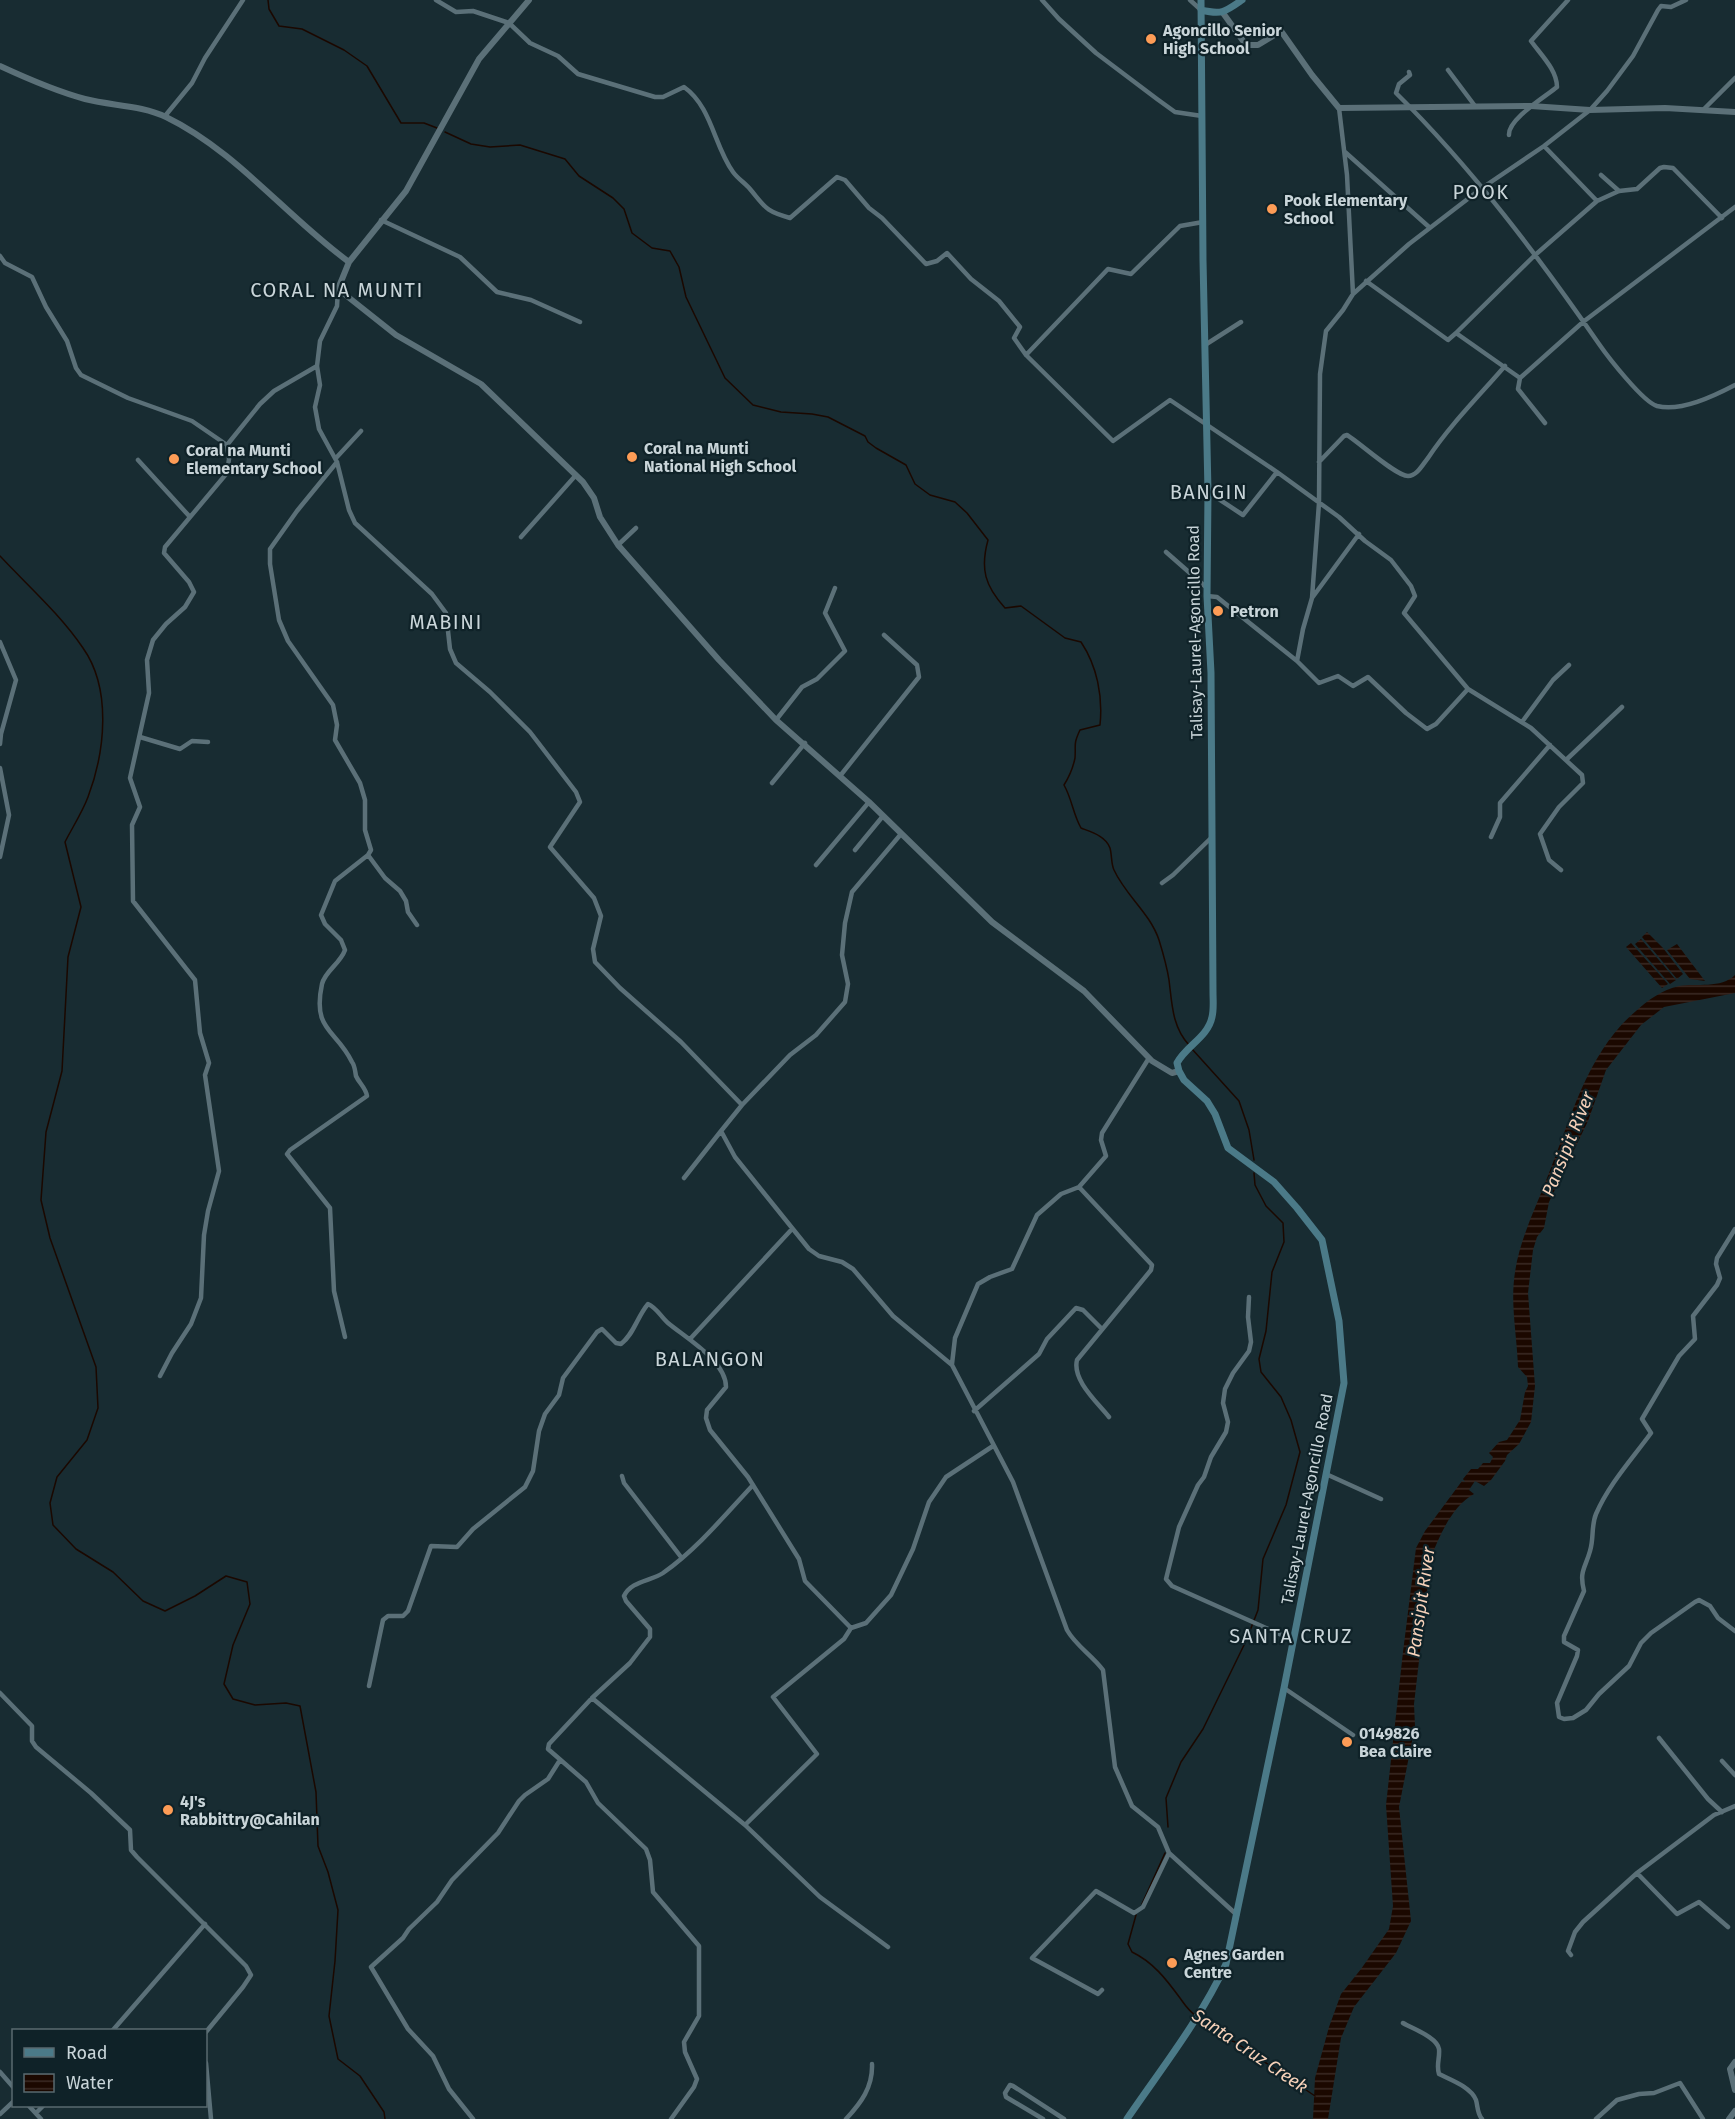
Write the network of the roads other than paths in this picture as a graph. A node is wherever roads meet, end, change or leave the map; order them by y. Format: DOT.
graph roads {
  1 [pos="243,0"];
  2 [pos="436,0"];
  3 [pos="529,0"];
  4 [pos="1042,0"];
  5 [pos="1190,0"];
  6 [pos="1201,0"];
  7 [pos="1242,0"];
  8 [pos="1557,0"];
  9 [pos="1568,0"];
  10 [pos="1686,0"];
  11 [pos="1563,6"];
  12 [pos="1201,10"];
  13 [pos="1222,13"];
  14 [pos="508,23"];
  15 [pos="0,66"];
  16 [pos="1448,70"];
  17 [pos="1409,72"];
  18 [pos="1735,78"];
  19 [pos="1475,106"];
  20 [pos="1532,106"];
  21 [pos="1411,107"];
  22 [pos="1339,108"];
  23 [pos="1704,109"];
  24 [pos="1590,110"];
  25 [pos="1735,112"];
  26 [pos="165,116"];
  27 [pos="1202,116"];
  28 [pos="1509,135"];
  29 [pos="1544,146"];
  30 [pos="1345,152"];
  31 [pos="1601,175"];
  32 [pos="1482,188"];
  33 [pos="1619,191"];
  34 [pos="1597,201"];
  35 [pos="1735,207"];
  36 [pos="1722,218"];
  37 [pos="381,220"];
  38 [pos="1203,222"];
  39 [pos="1429,227"];
  40 [pos="0,256"];
  41 [pos="1534,256"];
  42 [pos="349,262"];
  43 [pos="1366,281"];
  44 [pos="338,289"];
  45 [pos="1353,294"];
  46 [pos="1241,321"];
  47 [pos="580,322"];
  48 [pos="1583,322"];
  49 [pos="1456,333"];
  50 [pos="1205,345"];
  51 [pos="1026,355"];
  52 [pos="317,366"];
  53 [pos="1505,366"];
  54 [pos="1520,378"];
  55 [pos="1735,385"];
  56 [pos="1545,423"];
  57 [pos="1206,426"];
  58 [pos="361,431"];
  59 [pos="227,445"];
  60 [pos="138,460"];
  61 [pos="337,460"];
  62 [pos="1318,463"];
  63 [pos="1277,472"];
  64 [pos="576,475"];
  65 [pos="1208,492"];
  66 [pos="1318,503"];
  67 [pos="190,517"];
  68 [pos="636,528"];
  69 [pos="1359,534"];
  70 [pos="521,537"];
  71 [pos="618,545"];
  72 [pos="1166,552"];
  73 [pos="835,588"];
  74 [pos="1207,592"];
  75 [pos="1312,598"];
  76 [pos="884,635"];
  77 [pos="0,642"];
  78 [pos="1297,661"];
  79 [pos="1569,665"];
  80 [pos="1468,689"];
  81 [pos="1622,706"];
  82 [pos="776,720"];
  83 [pos="1522,722"];
  84 [pos="140,737"];
  85 [pos="208,742"];
  86 [pos="0,744"];
  87 [pos="805,744"];
  88 [pos="1550,745"];
  89 [pos="1566,760"];
  90 [pos="0,768"];
  91 [pos="840,776"];
  92 [pos="772,783"];
  93 [pos="869,802"];
  94 [pos="883,816"];
  95 [pos="901,834"];
  96 [pos="1491,837"];
  97 [pos="1211,838"];
  98 [pos="855,850"];
  99 [pos="368,855"];
  100 [pos="0,857"];
  101 [pos="816,865"];
  102 [pos="1561,870"];
  103 [pos="1162,883"];
  104 [pos="417,925"];
  105 [pos="1149,1058"];
  106 [pos="1179,1071"];
  107 [pos="742,1105"];
  108 [pos="721,1131"];
  109 [pos="684,1178"];
  110 [pos="1079,1187"];
  111 [pos="792,1229"];
  112 [pos="1735,1229"];
  113 [pos="1249,1297"];
  114 [pos="1102,1329"];
  115 [pos="345,1337"];
  116 [pos="690,1339"];
  117 [pos="952,1365"];
  118 [pos="160,1376"];
  119 [pos="974,1411"];
  120 [pos="1109,1417"];
  121 [pos="993,1446"];
  122 [pos="1326,1474"];
  123 [pos="622,1476"];
  124 [pos="753,1485"];
  125 [pos="1381,1499"];
  126 [pos="681,1557"];
  127 [pos="851,1628"];
  128 [pos="1735,1631"];
  129 [pos="1293,1640"];
  130 [pos="369,1686"];
  131 [pos="1284,1688"];
  132 [pos="0,1693"];
  133 [pos="591,1698"];
  134 [pos="1353,1735"];
  135 [pos="1659,1738"];
  136 [pos="560,1760"];
  137 [pos="1722,1761"];
  138 [pos="1735,1775"];
  139 [pos="1735,1806"];
  140 [pos="1722,1812"];
  141 [pos="745,1825"];
  142 [pos="1170,1853"];
  143 [pos="1637,1873"];
  144 [pos="1237,1915"];
  145 [pos="205,1924"];
  146 [pos="1728,1927"];
  147 [pos="888,1947"];
  148 [pos="1571,1955"];
  149 [pos="1102,1990"];
  150 [pos="1403,2023"];
  151 [pos="115,2029"];
  152 [pos="207,2031"];
  153 [pos="1735,2062"];
  154 [pos="872,2064"];
  155 [pos="0,2072"];
  156 [pos="207,2073"];
  157 [pos="12,2086"];
  158 [pos="1735,2090"];
  159 [pos="12,2103"];
  160 [pos="30,2107"];
  161 [pos="42,2107"];
  162 [pos="1735,2111"];
  163 [pos="36,2112"];
  164 [pos="0,2114"];
  165 [pos="41,2119"];
  166 [pos="211,2119"];
  167 [pos="473,2119"];
  168 [pos="671,2119"];
  169 [pos="846,2119"];
  170 [pos="1043,2119"];
  171 [pos="1064,2119"];
  172 [pos="1127,2119"];
  173 [pos="1482,2119"];
  174 [pos="1596,2119"];
  175 [pos="1703,2119"];
  176 [pos="1729,2119"];
  1 -- 26 [label="street"];
  2 -- 14 [label="street"];
  3 -- 14 [label="street"];
  4 -- 27 [label="street"];
  5 -- 12 [label="street"];
  6 -- 12 [label="main road, Talisay-Laurel-Agoncillo Road"];
  7 -- 13 [label="main road"];
  8 -- 11 [label="street"];
  9 -- 11 [label="street"];
  10 -- 24 [label="street"];
  11 -- 20 [label="street"];
  12 -- 13 [label="main road"];
  12 -- 27 [label="main road, Talisay-Laurel-Agoncillo Road"];
  13 -- 22 [label="street"];
  14 -- 37 [label="street"];
  14 -- 51 [label="street"];
  15 -- 26 [label="street"];
  16 -- 19 [label="street"];
  17 -- 21 [label="street"];
  18 -- 23 [label="street"];
  19 -- 20 [label="street"];
  19 -- 21 [label="street"];
  20 -- 24 [label="street"];
  20 -- 28 [label="street"];
  21 -- 22 [label="street"];
  21 -- 32 [label="street"];
  22 -- 30 [label="street"];
  23 -- 24 [label="street"];
  23 -- 25 [label="street"];
  24 -- 29 [label="street"];
  26 -- 42 [label="street"];
  27 -- 38 [label="main road, Talisay-Laurel-Agoncillo Road"];
  29 -- 32 [label="street"];
  29 -- 34 [label="street"];
  30 -- 39 [label="street"];
  30 -- 45 [label="street"];
  31 -- 33 [label="street"];
  32 -- 39 [label="street"];
  32 -- 41 [label="street"];
  33 -- 34 [label="street"];
  33 -- 36 [label="street"];
  34 -- 41 [label="street"];
  35 -- 36 [label="street"];
  36 -- 48 [label="street"];
  37 -- 42 [label="street"];
  37 -- 47 [label="street"];
  38 -- 50 [label="main road, Talisay-Laurel-Agoncillo Road"];
  38 -- 51 [label="street"];
  39 -- 43 [label="street"];
  40 -- 59 [label="street"];
  41 -- 48 [label="street"];
  41 -- 49 [label="street"];
  42 -- 44 [label="street"];
  43 -- 45 [label="street"];
  43 -- 49 [label="street"];
  44 -- 52 [label="street"];
  44 -- 64 [label="street"];
  45 -- 62 [label="street"];
  46 -- 50 [label="street"];
  48 -- 54 [label="street"];
  48 -- 55 [label="street"];
  49 -- 53 [label="street"];
  50 -- 57 [label="main road, Talisay-Laurel-Agoncillo Road"];
  51 -- 57 [label="street"];
  52 -- 59 [label="street"];
  52 -- 61 [label="street"];
  53 -- 54 [label="street"];
  53 -- 62 [label="street"];
  54 -- 56 [label="street"];
  57 -- 63 [label="street"];
  57 -- 65 [label="main road, Talisay-Laurel-Agoncillo Road"];
  58 -- 61 [label="street"];
  59 -- 67 [label="street"];
  60 -- 67 [label="street"];
  61 -- 99 [label="street"];
  61 -- 107 [label="street"];
  62 -- 66 [label="street"];
  63 -- 65 [label="street"];
  63 -- 66 [label="street"];
  64 -- 70 [label="street"];
  64 -- 71 [label="street"];
  65 -- 74 [label="main road, Talisay-Laurel-Agoncillo Road"];
  66 -- 69 [label="street"];
  66 -- 75 [label="street"];
  67 -- 84 [label="street"];
  68 -- 71 [label="street"];
  69 -- 75 [label="street"];
  69 -- 80 [label="street"];
  71 -- 82 [label="street"];
  72 -- 74 [label="street"];
  73 -- 82 [label="street"];
  74 -- 78 [label="street"];
  74 -- 97 [label="main road, Talisay-Laurel-Agoncillo Road"];
  75 -- 78 [label="street"];
  76 -- 91 [label="street"];
  77 -- 86 [label="street"];
  78 -- 80 [label="street"];
  79 -- 83 [label="street"];
  80 -- 83 [label="street"];
  81 -- 89 [label="street"];
  82 -- 87 [label="street"];
  83 -- 88 [label="street"];
  84 -- 85 [label="street"];
  84 -- 118 [label="street"];
  87 -- 91 [label="street"];
  87 -- 92 [label="street"];
  88 -- 89 [label="street"];
  88 -- 96 [label="street"];
  89 -- 102 [label="street"];
  90 -- 100 [label="street"];
  91 -- 93 [label="street"];
  93 -- 94 [label="street"];
  93 -- 101 [label="street"];
  94 -- 95 [label="street"];
  94 -- 98 [label="street"];
  95 -- 105 [label="street"];
  95 -- 107 [label="street"];
  97 -- 103 [label="street"];
  97 -- 106 [label="main road, Talisay-Laurel-Agoncillo Road"];
  99 -- 104 [label="street"];
  99 -- 115 [label="street"];
  105 -- 106 [label="street"];
  105 -- 110 [label="street"];
  106 -- 122 [label="main road, Talisay-Laurel-Agoncillo Road"];
  107 -- 108 [label="street"];
  108 -- 109 [label="street"];
  108 -- 111 [label="street"];
  110 -- 114 [label="street"];
  110 -- 117 [label="street"];
  111 -- 116 [label="street"];
  111 -- 117 [label="street"];
  112 -- 128 [label="street"];
  113 -- 129 [label="street"];
  114 -- 119 [label="street"];
  114 -- 120 [label="street"];
  116 -- 124 [label="street"];
  116 -- 130 [label="street"];
  117 -- 119 [label="street"];
  119 -- 121 [label="street"];
  121 -- 127 [label="street"];
  121 -- 142 [label="street"];
  122 -- 125 [label="street"];
  122 -- 129 [label="main road, Talisay-Laurel-Agoncillo Road"];
  123 -- 126 [label="street"];
  124 -- 126 [label="street"];
  124 -- 127 [label="street"];
  126 -- 133 [label="street"];
  127 -- 141 [label="street"];
  129 -- 131 [label="main road, Talisay-Laurel-Agoncillo Road"];
  131 -- 134 [label="street"];
  131 -- 144 [label="main road, Talisay-Laurel-Agoncillo Road"];
  132 -- 145 [label="street"];
  133 -- 136 [label="street"];
  133 -- 141 [label="street"];
  135 -- 140 [label="street"];
  136 -- 167 [label="street"];
  136 -- 168 [label="street"];
  137 -- 138 [label="street"];
  139 -- 140 [label="street"];
  140 -- 143 [label="street"];
  141 -- 147 [label="street"];
  142 -- 144 [label="street"];
  142 -- 149 [label="street"];
  143 -- 146 [label="street"];
  143 -- 148 [label="street"];
  144 -- 172 [label="main road, Talisay-Laurel-Agoncillo Road"];
  145 -- 151 [label="street"];
  145 -- 152 [label="street"];
  150 -- 173 [label="street"];
  153 -- 158 [label="street"];
  154 -- 169 [label="street"];
  155 -- 157 [label="street"];
  156 -- 166 [label="street"];
  159 -- 164 [label="street"];
  160 -- 163 [label="street"];
  161 -- 163 [label="street"];
  162 -- 176 [label="street"];
  163 -- 165 [label="street"];
  170 -- 171 [label="street"];
  174 -- 175 [label="street"];
}
